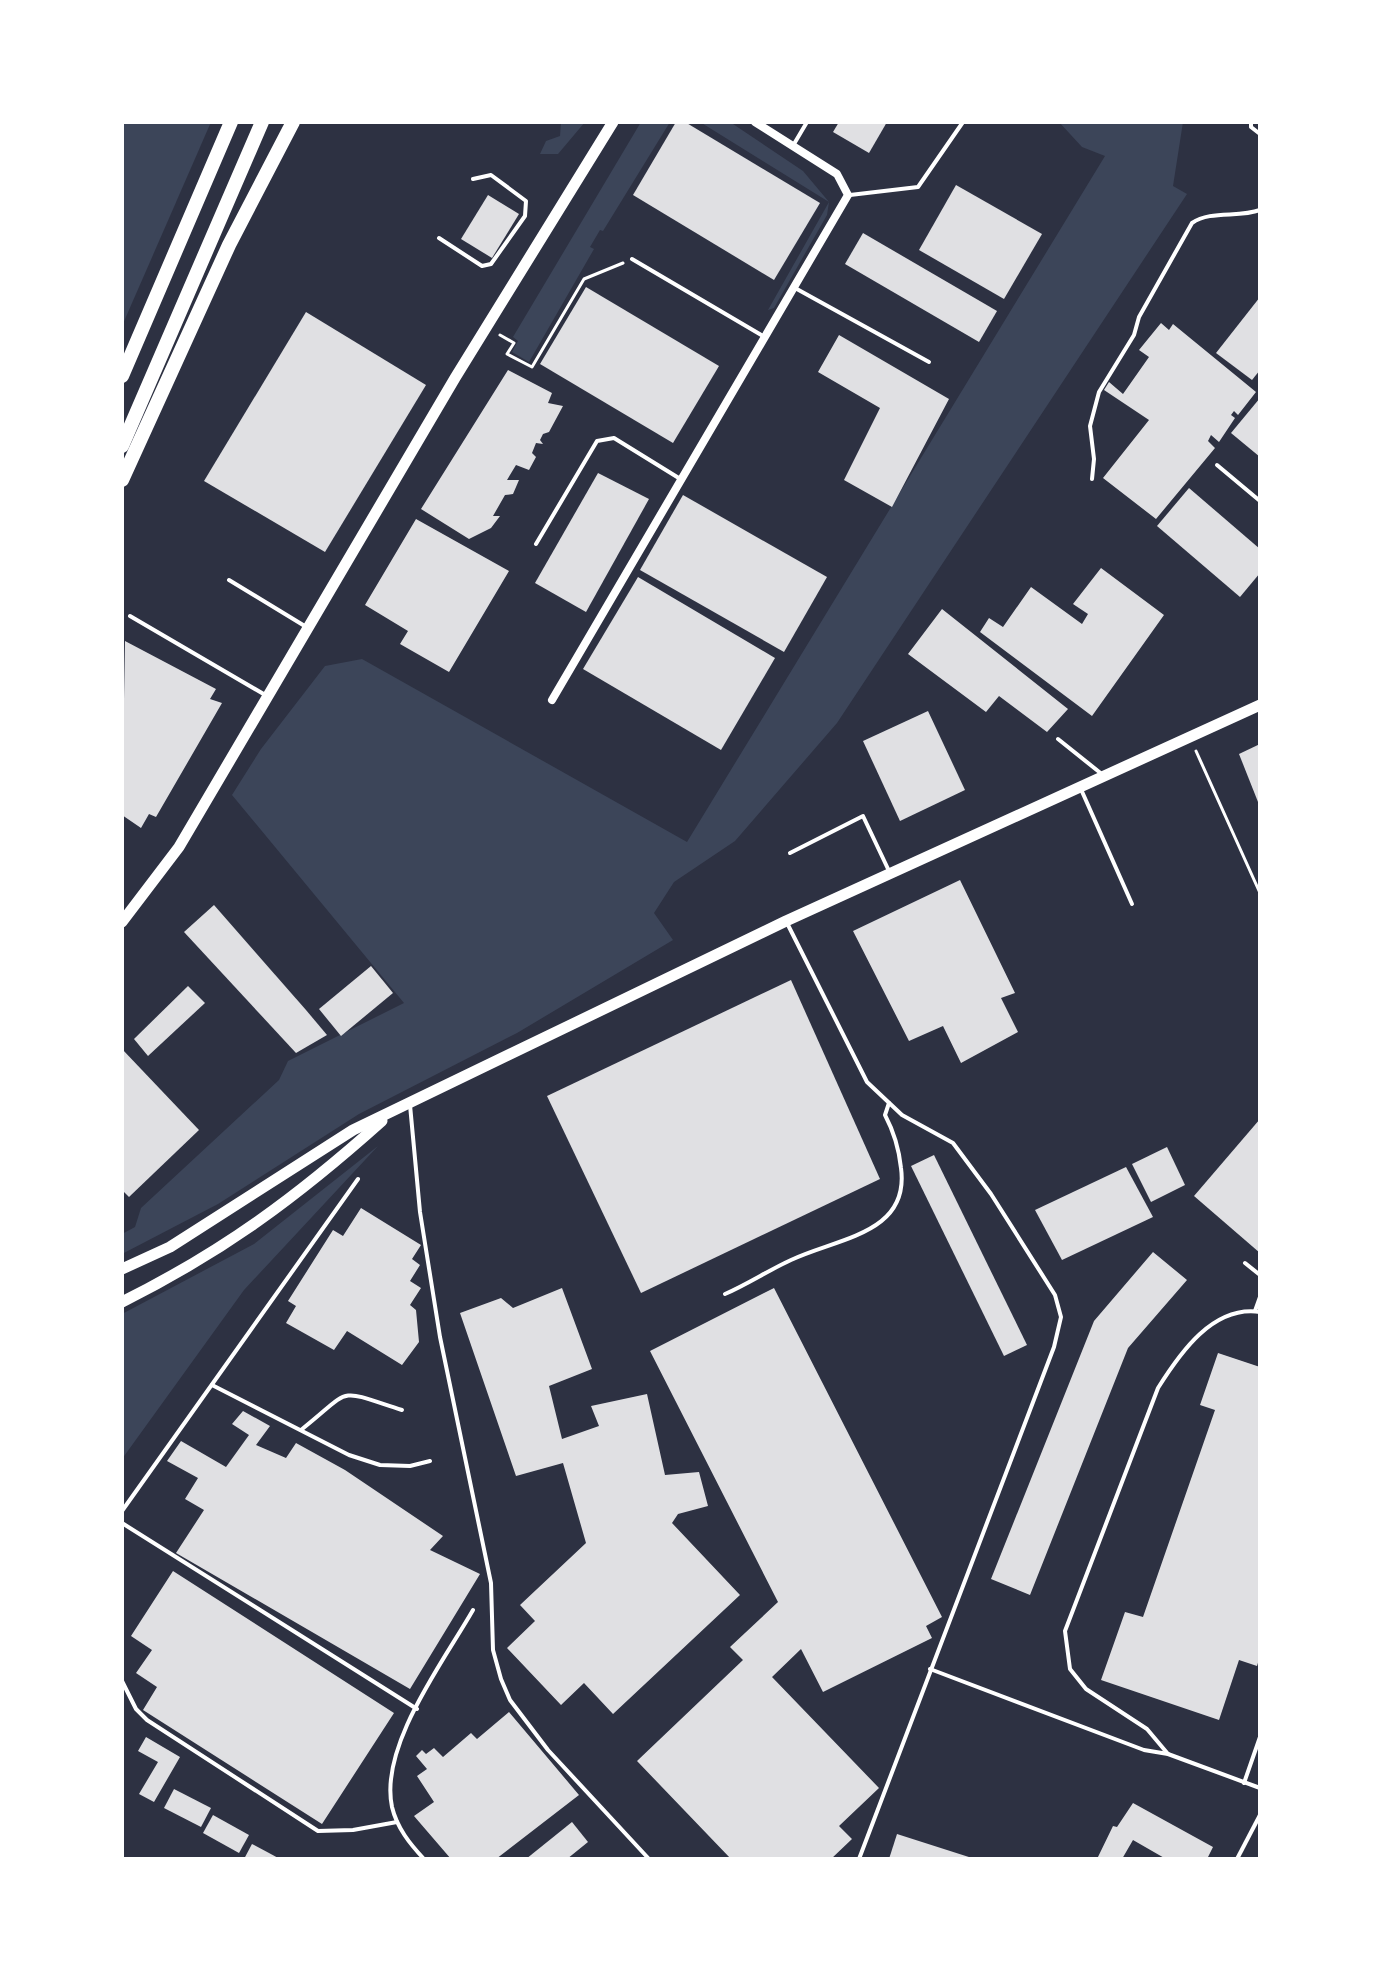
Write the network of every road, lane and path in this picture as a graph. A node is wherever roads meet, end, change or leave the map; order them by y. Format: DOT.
graph roads {
  1 [pos="231,122"];
  2 [pos="262,122"];
  3 [pos="293,122"];
  4 [pos="613,122"];
  5 [pos="755,122"];
  6 [pos="807,122"];
  7 [pos="963,122"];
  8 [pos="1251,124"];
  9 [pos="1260,134"];
  10 [pos="792,146"];
  11 [pos="473,179"];
  12 [pos="848,195"];
  13 [pos="1260,210"];
  14 [pos="439,238"];
  15 [pos="632,259"];
  16 [pos="794,287"];
  17 [pos="486,328"];
  18 [pos="765,338"];
  19 [pos="929,362"];
  20 [pos="122,376"];
  21 [pos="122,446"];
  22 [pos="1217,465"];
  23 [pos="1092,479"];
  24 [pos="122,480"];
  25 [pos="682,480"];
  26 [pos="1260,501"];
  27 [pos="536,544"];
  28 [pos="229,580"];
  29 [pos="130,616"];
  30 [pos="310,629"];
  31 [pos="269,697"];
  32 [pos="552,700"];
  33 [pos="1260,705"];
  34 [pos="1190,736"];
  35 [pos="1058,739"];
  36 [pos="1103,775"];
  37 [pos="1079,785"];
  38 [pos="790,853"];
  39 [pos="890,873"];
  40 [pos="1260,893"];
  41 [pos="1132,904"];
  42 [pos="786,921"];
  43 [pos="122,922"];
  44 [pos="410,1102"];
  45 [pos="889,1103"];
  46 [pos="391,1113"];
  47 [pos="358,1179"];
  48 [pos="1245,1263"];
  49 [pos="122,1269"];
  50 [pos="1260,1275"];
  51 [pos="725,1294"];
  52 [pos="1260,1297"];
  53 [pos="122,1302"];
  54 [pos="1258,1312"];
  55 [pos="212,1385"];
  56 [pos="402,1410"];
  57 [pos="301,1430"];
  58 [pos="430,1461"];
  59 [pos="122,1511"];
  60 [pos="122,1523"];
  61 [pos="473,1610"];
  62 [pos="930,1669"];
  63 [pos="122,1681"];
  64 [pos="417,1709"];
  65 [pos="1260,1737"];
  66 [pos="1168,1754"];
  67 [pos="1244,1783"];
  68 [pos="1260,1788"];
  69 [pos="1260,1815"];
  70 [pos="397,1822"];
  71 [pos="424,1859"];
  72 [pos="649,1859"];
  73 [pos="859,1859"];
  74 [pos="1237,1859"];
  1 -- 20 [label="highway"];
  2 -- 21 [label="highway"];
  3 -- 24 [label="highway"];
  4 -- 17 [label="street"];
  5 -- 10 [label="street"];
  6 -- 10 [label="lane"];
  7 -- 12 [label="lane"];
  8 -- 9 [label="lane"];
  10 -- 12 [label="street"];
  11 -- 14 [label="lane"];
  12 -- 16 [label="street"];
  13 -- 23 [label="lane"];
  15 -- 17 [label="path"];
  15 -- 18 [label="lane"];
  16 -- 18 [label="street"];
  16 -- 19 [label="lane"];
  17 -- 30 [label="street"];
  18 -- 25 [label="street"];
  22 -- 26 [label="lane"];
  25 -- 27 [label="lane"];
  25 -- 32 [label="street"];
  28 -- 30 [label="lane"];
  29 -- 31 [label="lane"];
  30 -- 31 [label="street"];
  31 -- 43 [label="street"];
  33 -- 34 [label="street"];
  34 -- 36 [label="street"];
  34 -- 40 [label="path"];
  35 -- 36 [label="lane"];
  36 -- 37 [label="street"];
  37 -- 39 [label="street"];
  37 -- 41 [label="lane"];
  38 -- 39 [label="lane"];
  39 -- 42 [label="street"];
  42 -- 44 [label="street"];
  42 -- 45 [label="lane"];
  44 -- 46 [label="street"];
  44 -- 72 [label="lane"];
  45 -- 51 [label="lane"];
  45 -- 62 [label="lane"];
  46 -- 49 [label="street"];
  46 -- 53 [label="street"];
  47 -- 55 [label="lane"];
  48 -- 50 [label="lane"];
  52 -- 54 [label="lane"];
  54 -- 66 [label="lane"];
  55 -- 57 [label="lane"];
  55 -- 59 [label="lane"];
  56 -- 57 [label="lane"];
  57 -- 58 [label="lane"];
  60 -- 64 [label="lane"];
  61 -- 64 [label="lane"];
  62 -- 66 [label="lane"];
  62 -- 73 [label="lane"];
  63 -- 70 [label="lane"];
  64 -- 70 [label="lane"];
  65 -- 67 [label="lane"];
  66 -- 67 [label="lane"];
  67 -- 68 [label="lane"];
  69 -- 74 [label="lane"];
  70 -- 71 [label="lane"];
}
